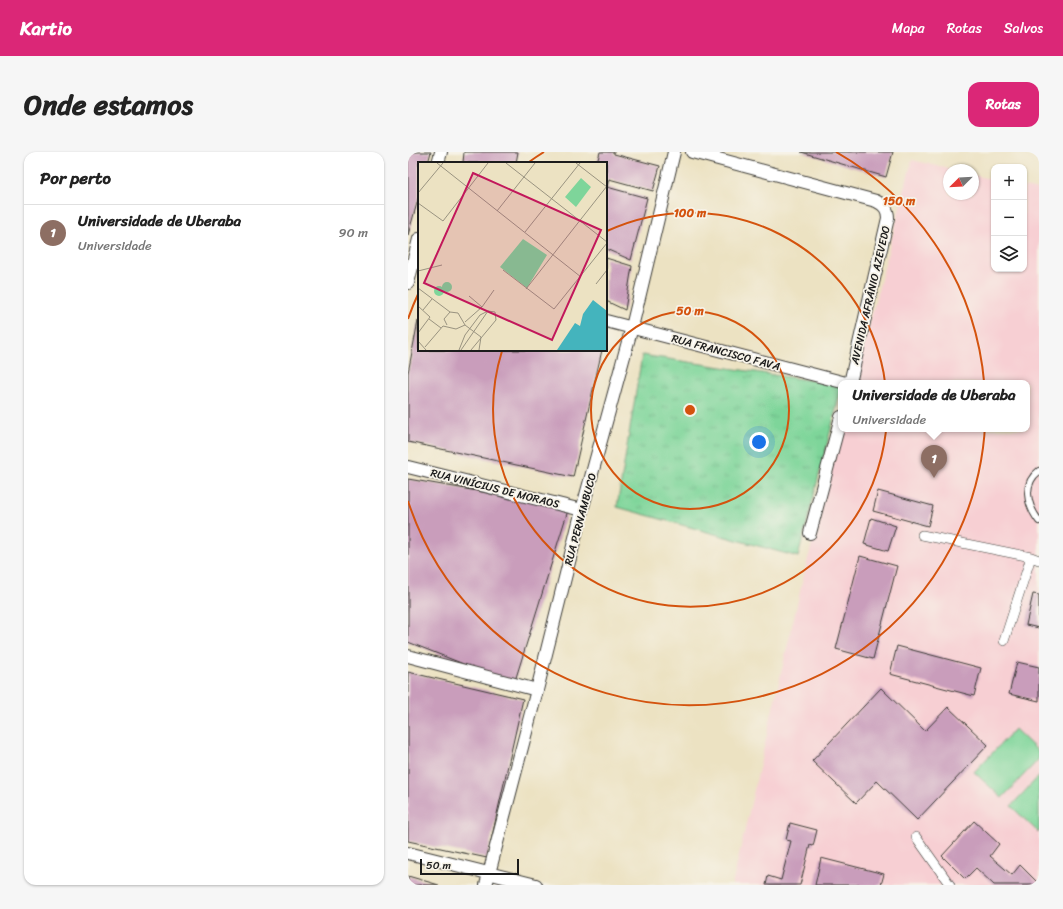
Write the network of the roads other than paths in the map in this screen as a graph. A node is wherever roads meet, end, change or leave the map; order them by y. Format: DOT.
graph roads {
  1 [pos="441,152"];
  2 [pos="674,152"];
  3 [pos="692,152"];
  4 [pos="438,162"];
  5 [pos="418,244"];
  6 [pos="411,277"];
  7 [pos="607,321"];
  8 [pos="632,327"];
  9 [pos="851,380"];
  10 [pos="838,381"];
  11 [pos="838,429"];
  12 [pos="408,467"];
  13 [pos="1039,471"];
  14 [pos="582,510"];
  15 [pos="1038,519"];
  16 [pos="810,533"];
  17 [pos="922,535"];
  18 [pos="1035,559"];
  19 [pos="1004,641"];
  20 [pos="408,656"];
  21 [pos="537,690"];
  22 [pos="916,837"];
  23 [pos="408,853"];
  24 [pos="487,879"];
  25 [pos="536,885"];
  26 [pos="950,885"];
  1 -- 4 [label="street"];
  2 -- 8 [label="street, RUA PERNAMBUCO"];
  3 -- 9 [label="street, AVENIDA AFRÂNIO AZEVEDO"];
  5 -- 6 [label="street"];
  7 -- 8 [label="street, RUA FRANCISCO FAVA"];
  8 -- 10 [label="street, RUA FRANCISCO FAVA"];
  8 -- 14 [label="street, RUA PERNAMBUCO"];
  11 -- 16 [label="street"];
  12 -- 14 [label="street, RUA VINÍCIUS DE MORAOS"];
  13 -- 15 [label="lane"];
  14 -- 21 [label="street, RUA PERNAMBUCO"];
  17 -- 18 [label="street"];
  18 -- 19 [label="street"];
  20 -- 21 [label="street"];
  21 -- 24 [label="street, RUA PERNAMBUCO"];
  22 -- 26 [label="street"];
  23 -- 24 [label="street"];
  24 -- 25 [label="street"];
}
